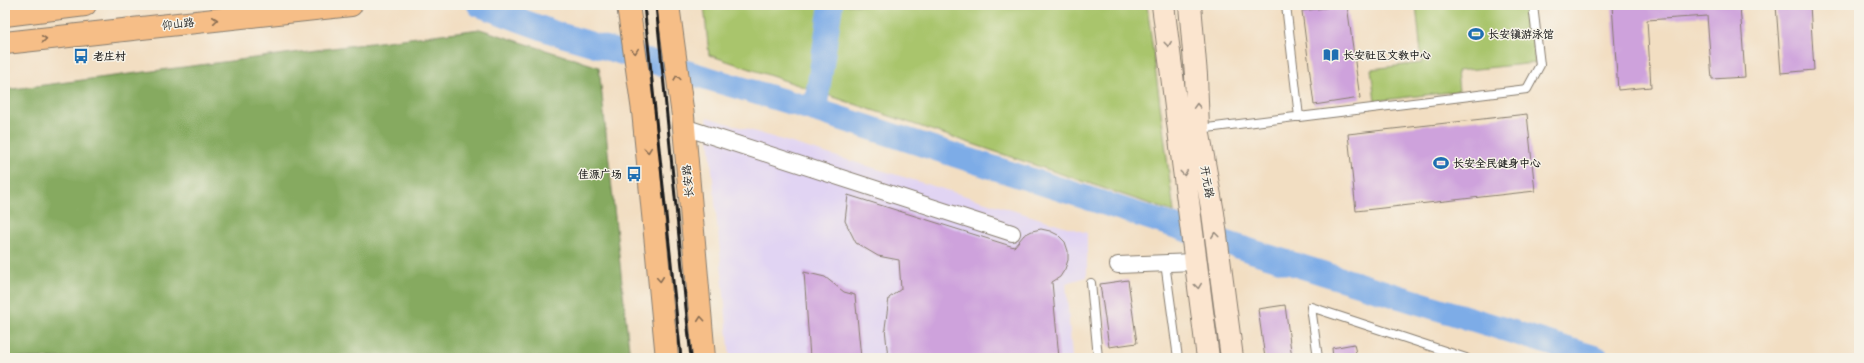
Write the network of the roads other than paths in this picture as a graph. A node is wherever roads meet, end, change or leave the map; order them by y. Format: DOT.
graph roads {
  1 [pos="84,5"];
  2 [pos="351,5"];
  3 [pos="1163,5"];
  4 [pos="1190,5"];
  5 [pos="1286,5"];
  6 [pos="1533,5"];
  7 [pos="629,8"];
  8 [pos="669,12"];
  9 [pos="5,15"];
  10 [pos="5,43"];
  11 [pos="1304,116"];
  12 [pos="683,122"];
  13 [pos="1198,129"];
  14 [pos="1012,233"];
  15 [pos="1193,255"];
  16 [pos="1165,263"];
  17 [pos="1118,265"];
  18 [pos="1091,283"];
  19 [pos="667,358"];
  20 [pos="704,358"];
  21 [pos="1098,358"];
  22 [pos="1178,358"];
  23 [pos="1208,358"];
  24 [pos="1232,358"];
  25 [pos="1318,358"];
  26 [pos="1466,358"];
  1 -- 9 [label="main road"];
  10 -- 2 [label="main road, 仰山路, one-way"];
  3 -- 15 [label="main road, 开元路, one-way"];
  13 -- 4 [label="main road, 开元路, one-way"];
  5 -- 11 [label="lane"];
  6 -- 11 [label="lane"];
  7 -- 19 [label="main road, one-way"];
  12 -- 8 [label="main road, 长安路, one-way"];
  11 -- 13 [label="lane"];
  12 -- 14 [label="street"];
  20 -- 12 [label="main road, 长安路, one-way"];
  24 -- 13 [label="main road, 开元路, one-way"];
  15 -- 16 [label="street"];
  15 -- 23 [label="main road, one-way"];
  16 -- 17 [label="street"];
  16 -- 22 [label="lane"];
  18 -- 21 [label="lane"];
  25 -- 26 [label="lane"];
}
